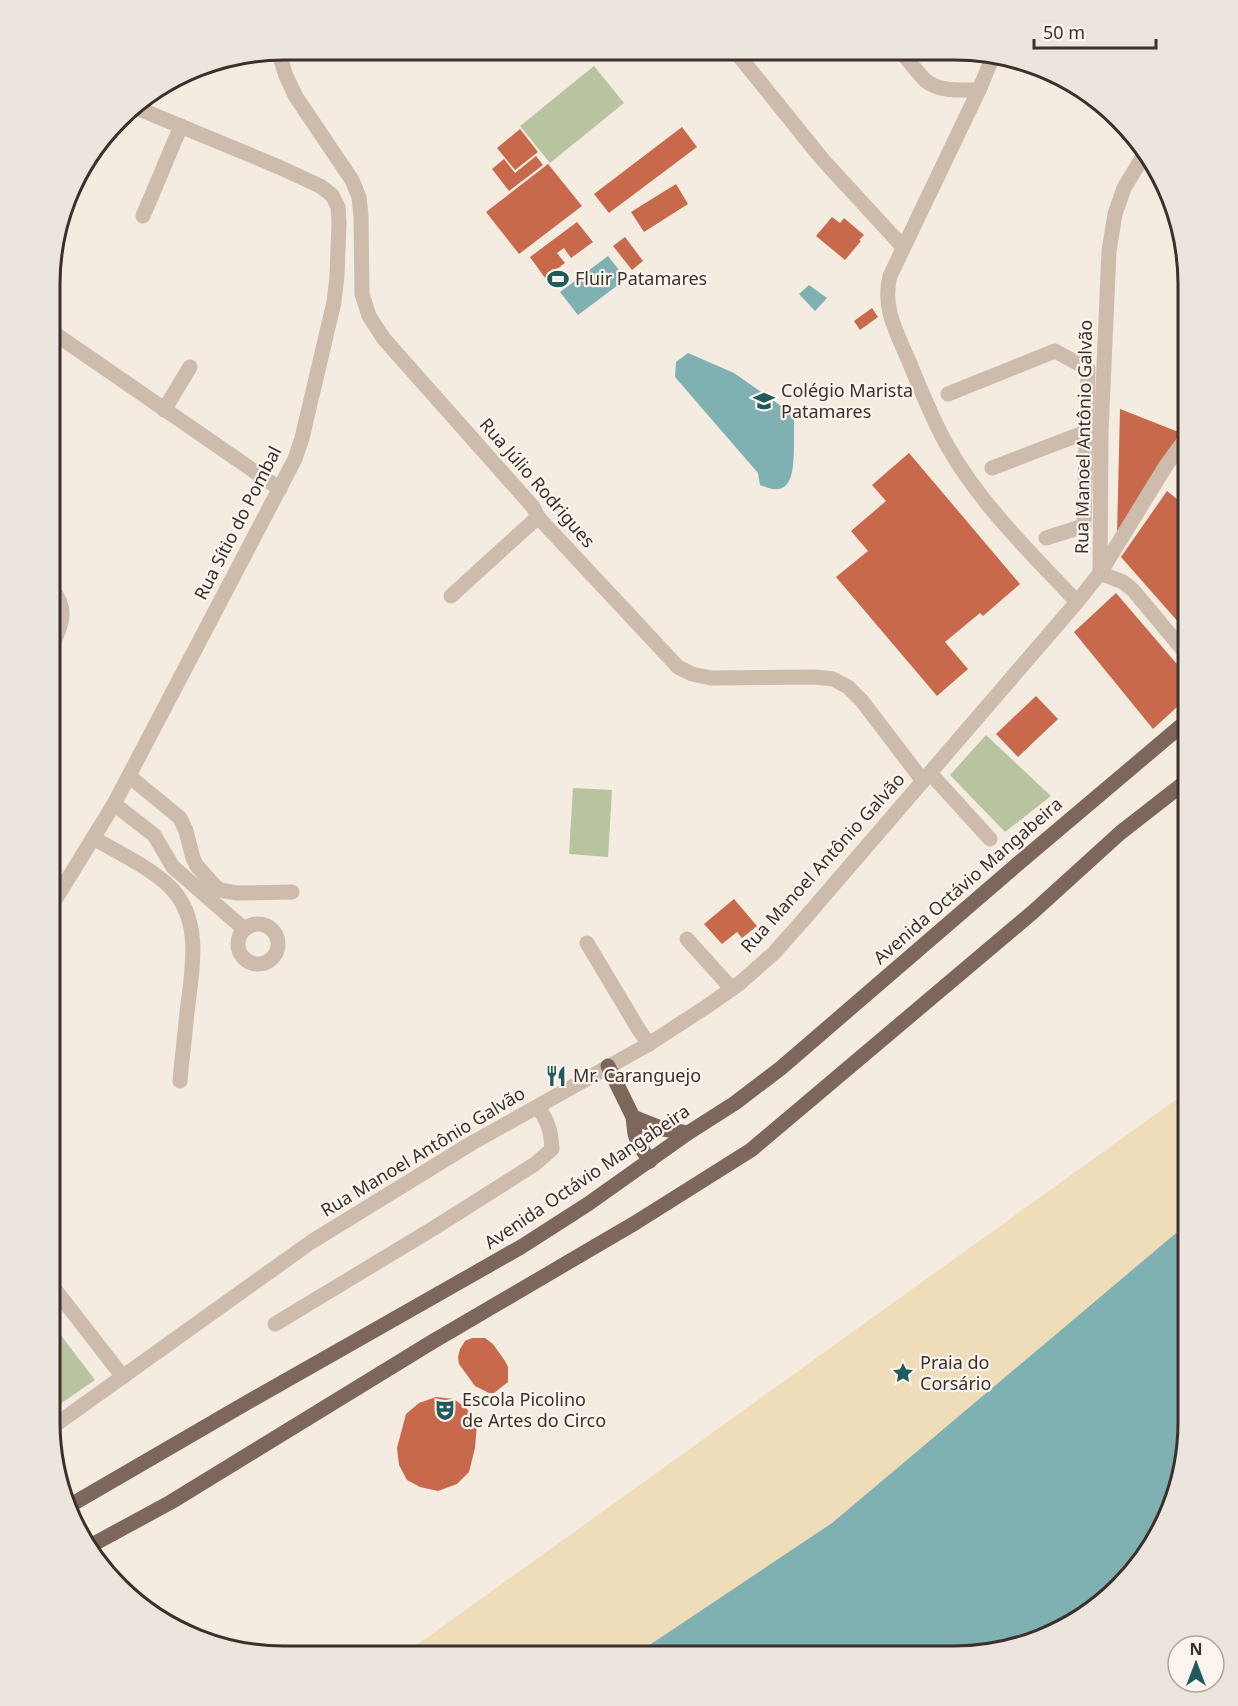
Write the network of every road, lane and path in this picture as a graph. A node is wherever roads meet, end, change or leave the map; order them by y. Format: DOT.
graph roads {
  1 [pos="281,60"];
  2 [pos="742,60"];
  3 [pos="908,60"];
  4 [pos="990,63"];
  5 [pos="979,90"];
  6 [pos="142,110"];
  7 [pos="181,126"];
  8 [pos="1141,160"];
  9 [pos="143,216"];
  10 [pos="903,246"];
  11 [pos="60,337"];
  12 [pos="190,367"];
  13 [pos="1096,369"];
  14 [pos="948,394"];
  15 [pos="164,410"];
  16 [pos="1093,433"];
  17 [pos="1178,449"];
  18 [pos="992,468"];
  19 [pos="280,489"];
  20 [pos="538,517"];
  21 [pos="1046,538"];
  22 [pos="1100,573"];
  23 [pos="451,596"];
  24 [pos="60,601"];
  25 [pos="1077,602"];
  26 [pos="60,626"];
  27 [pos="1178,644"];
  28 [pos="1178,728"];
  29 [pos="129,776"];
  30 [pos="926,777"];
  31 [pos="1178,788"];
  32 [pos="114,804"];
  33 [pos="93,838"];
  34 [pos="990,839"];
  35 [pos="60,883"];
  36 [pos="292,892"];
  37 [pos="244,929"];
  38 [pos="687,939"];
  39 [pos="587,943"];
  40 [pos="732,989"];
  41 [pos="649,1044"];
  42 [pos="608,1066"];
  43 [pos="180,1081"];
  44 [pos="538,1107"];
  45 [pos="633,1118"];
  46 [pos="688,1133"];
  47 [pos="650,1161"];
  48 [pos="60,1296"];
  49 [pos="274,1324"];
  50 [pos="123,1377"];
  51 [pos="60,1422"];
  52 [pos="75,1502"];
  53 [pos="96,1543"];
  1 -- 20 [label="street, Rua Júlio Rodrigues"];
  2 -- 10 [label="street"];
  3 -- 5 [label="street"];
  4 -- 5 [label="street"];
  5 -- 10 [label="street"];
  6 -- 7 [label="street, Rua Sítio do Pombal"];
  7 -- 9 [label="street"];
  7 -- 19 [label="street, Rua Sítio do Pombal"];
  8 -- 13 [label="street, Rua Manoel Antônio Galvão"];
  10 -- 25 [label="street"];
  11 -- 15 [label="street"];
  12 -- 15 [label="street"];
  13 -- 14 [label="street"];
  13 -- 16 [label="street, Rua Manoel Antônio Galvão"];
  15 -- 19 [label="street"];
  16 -- 18 [label="street"];
  16 -- 21 [label="street"];
  16 -- 22 [label="street, Rua Manoel Antônio Galvão"];
  17 -- 22 [label="street"];
  19 -- 29 [label="street, Rua Sítio do Pombal"];
  20 -- 23 [label="street"];
  20 -- 30 [label="street, Rua Júlio Rodrigues"];
  22 -- 25 [label="street, Rua Manoel Antônio Galvão"];
  22 -- 27 [label="street"];
  24 -- 26 [label="street"];
  25 -- 30 [label="street, Rua Manoel Antônio Galvão"];
  28 -- 46 [label="main road, Avenida Octávio Mangabeira"];
  29 -- 32 [label="street, Rua Sítio do Pombal"];
  29 -- 36 [label="street"];
  30 -- 34 [label="street, Rua Manoel Antônio Galvão"];
  30 -- 40 [label="street, Rua Manoel Antônio Galvão"];
  31 -- 53 [label="main road"];
  32 -- 33 [label="street, Rua Sítio do Pombal"];
  32 -- 37 [label="street"];
  33 -- 35 [label="street, Rua Sítio do Pombal"];
  33 -- 43 [label="street"];
  38 -- 40 [label="street"];
  39 -- 41 [label="street"];
  40 -- 41 [label="street, Rua Manoel Antônio Galvão"];
  41 -- 42 [label="street, Rua Manoel Antônio Galvão"];
  42 -- 44 [label="street, Rua Manoel Antônio Galvão"];
  42 -- 45 [label="main road"];
  44 -- 49 [label="street"];
  44 -- 50 [label="street, Rua Manoel Antônio Galvão"];
  45 -- 46 [label="main road"];
  45 -- 47 [label="main road"];
  46 -- 47 [label="main road, Avenida Octávio Mangabeira"];
  47 -- 52 [label="main road, Avenida Octávio Mangabeira"];
  48 -- 50 [label="street"];
  50 -- 51 [label="street, Rua Manoel Antônio Galvão"];
}
